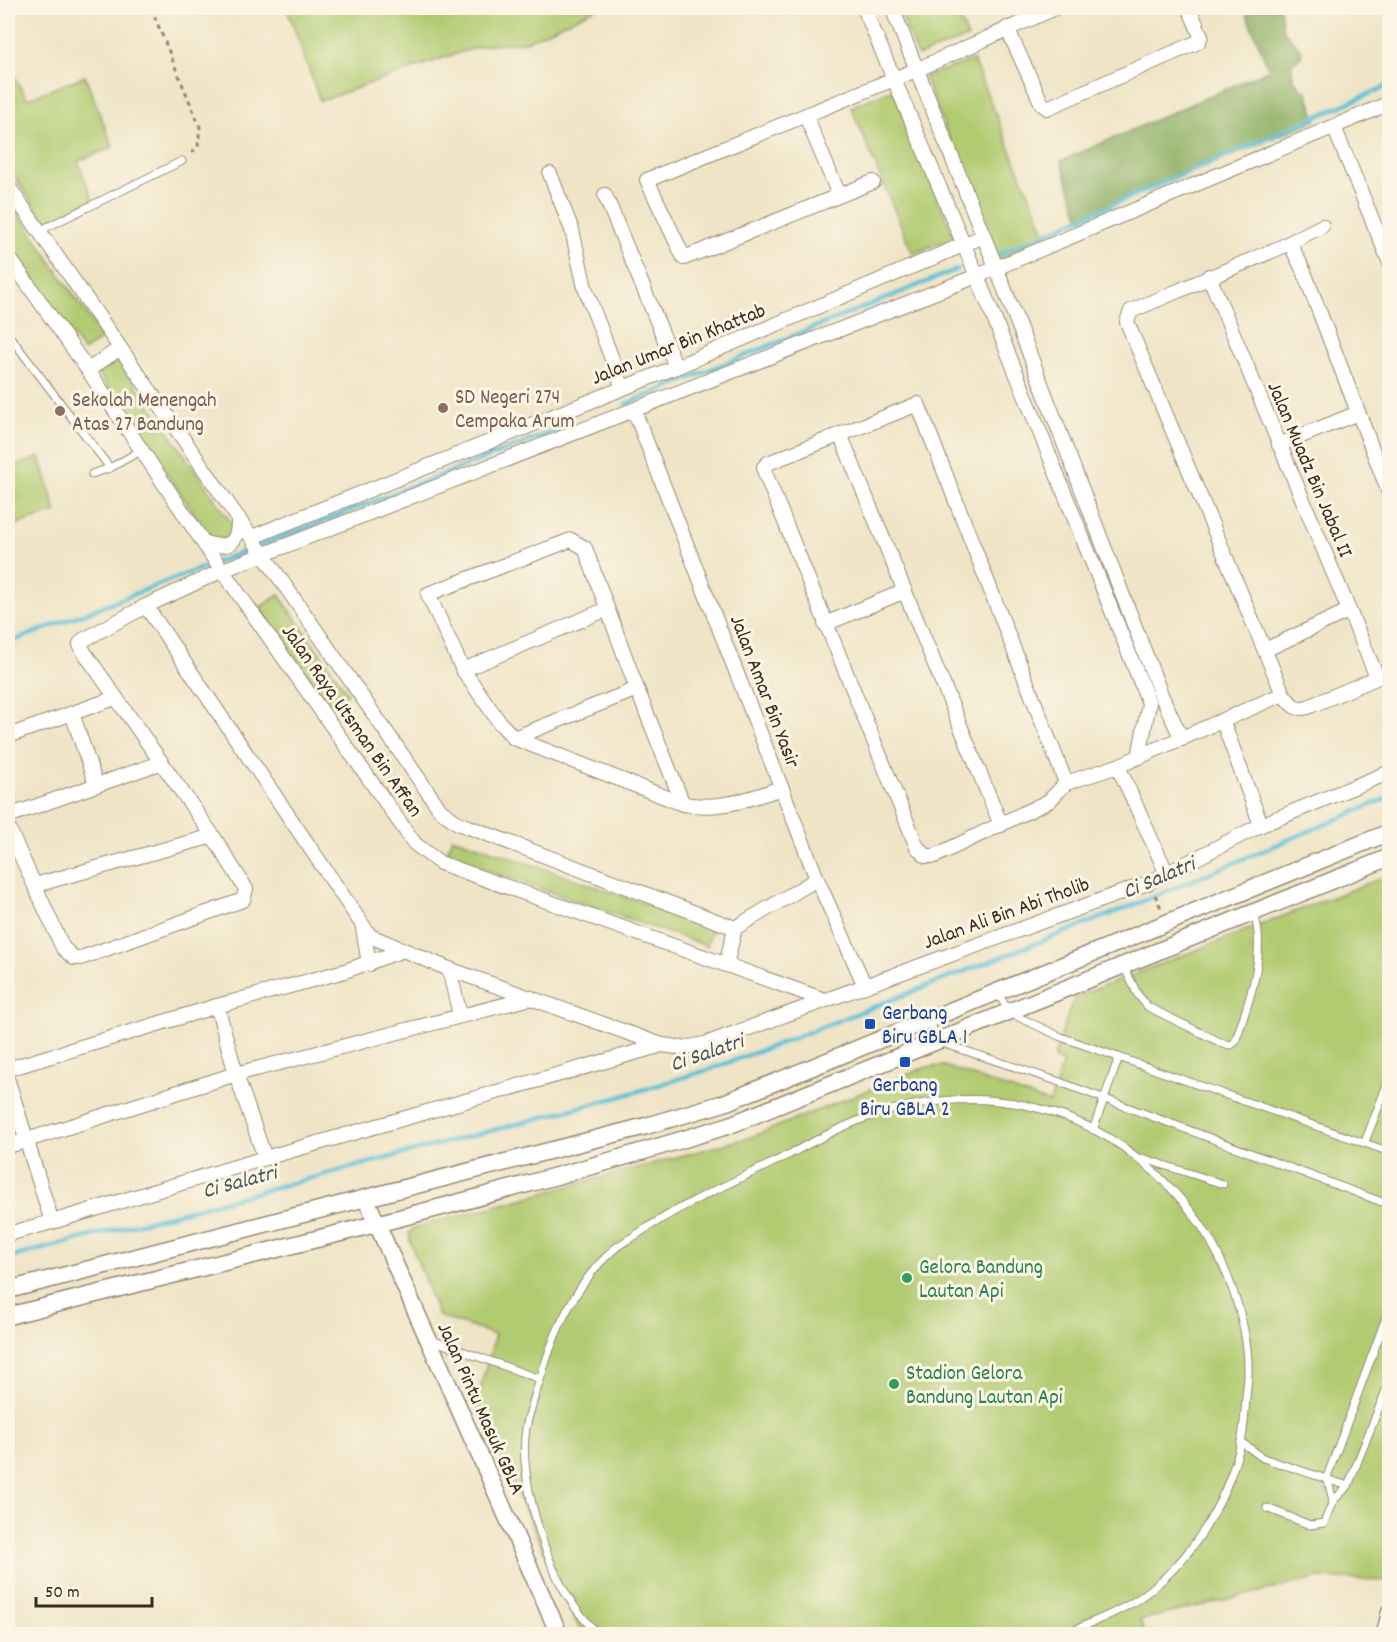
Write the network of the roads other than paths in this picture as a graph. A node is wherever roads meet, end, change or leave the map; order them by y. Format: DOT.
graph roads {
  1 [pos="864,8"];
  2 [pos="892,8"];
  3 [pos="1055,8"];
  4 [pos="1189,8"];
  5 [pos="1007,28"];
  6 [pos="916,70"];
  7 [pos="893,78"];
  8 [pos="1389,103"];
  9 [pos="806,116"];
  10 [pos="1334,126"];
  11 [pos="182,161"];
  12 [pos="550,174"];
  13 [pos="873,182"];
  14 [pos="8,186"];
  15 [pos="605,195"];
  16 [pos="839,195"];
  17 [pos="1322,226"];
  18 [pos="37,231"];
  19 [pos="984,236"];
  20 [pos="1290,243"];
  21 [pos="963,246"];
  22 [pos="8,258"];
  23 [pos="1389,263"];
  24 [pos="996,267"];
  25 [pos="977,276"];
  26 [pos="1209,276"];
  27 [pos="8,334"];
  28 [pos="119,350"];
  29 [pos="676,367"];
  30 [pos="88,370"];
  31 [pos="619,390"];
  32 [pos="629,412"];
  33 [pos="1358,413"];
  34 [pos="840,434"];
  35 [pos="1279,445"];
  36 [pos="142,450"];
  37 [pos="110,468"];
  38 [pos="92,474"];
  39 [pos="1389,495"];
  40 [pos="238,517"];
  41 [pos="257,545"];
  42 [pos="208,548"];
  43 [pos="221,568"];
  44 [pos="905,591"];
  45 [pos="146,606"];
  46 [pos="608,609"];
  47 [pos="1348,611"];
  48 [pos="825,624"];
  49 [pos="1264,650"];
  50 [pos="463,670"];
  51 [pos="1383,675"];
  52 [pos="637,689"];
  53 [pos="1283,694"];
  54 [pos="1162,697"];
  55 [pos="115,698"];
  56 [pos="1149,703"];
  57 [pos="72,713"];
  58 [pos="1223,722"];
  59 [pos="8,736"];
  60 [pos="514,738"];
  61 [pos="1182,739"];
  62 [pos="1139,757"];
  63 [pos="160,763"];
  64 [pos="1118,766"];
  65 [pos="1389,772"];
  66 [pos="1066,783"];
  67 [pos="96,785"];
  68 [pos="782,788"];
  69 [pos="683,804"];
  70 [pos="8,816"];
  71 [pos="1001,825"];
  72 [pos="1261,825"];
  73 [pos="8,827"];
  74 [pos="1389,831"];
  75 [pos="213,836"];
  76 [pos="1389,857"];
  77 [pos="1167,874"];
  78 [pos="817,879"];
  79 [pos="35,885"];
  80 [pos="1254,913"];
  81 [pos="363,928"];
  82 [pos="735,928"];
  83 [pos="404,950"];
  84 [pos="369,964"];
  85 [pos="726,965"];
  86 [pos="1124,967"];
  87 [pos="449,969"];
  88 [pos="865,986"];
  89 [pos="997,992"];
  90 [pos="531,998"];
  91 [pos="825,1000"];
  92 [pos="217,1006"];
  93 [pos="1010,1013"];
  94 [pos="460,1015"];
  95 [pos="929,1020"];
  96 [pos="939,1042"];
  97 [pos="662,1045"];
  98 [pos="1119,1057"];
  99 [pos="8,1069"];
  100 [pos="236,1074"];
  101 [pos="1389,1077"];
  102 [pos="8,1081"];
  103 [pos="1104,1099"];
  104 [pos="1093,1130"];
  105 [pos="25,1141"];
  106 [pos="1365,1142"];
  107 [pos="8,1146"];
  108 [pos="1389,1152"];
  109 [pos="265,1158"];
  110 [pos="1140,1158"];
  111 [pos="1223,1184"];
  112 [pos="366,1199"];
  113 [pos="1389,1205"];
  114 [pos="52,1222"];
  115 [pos="375,1223"];
  116 [pos="8,1234"];
  117 [pos="8,1290"];
  118 [pos="1389,1306"];
  119 [pos="8,1316"];
  120 [pos="426,1339"];
  121 [pos="540,1379"];
  122 [pos="1389,1380"];
  123 [pos="1241,1442"];
  124 [pos="1328,1477"];
  125 [pos="1348,1486"];
  126 [pos="1333,1501"];
  127 [pos="1267,1508"];
  128 [pos="1389,1612"];
  129 [pos="559,1635"];
  130 [pos="597,1635"];
  131 [pos="1066,1635"];
  132 [pos="1385,1635"];
  1 -- 7 [label="street"];
  2 -- 6 [label="street"];
  3 -- 5 [label="street"];
  4 -- 5 [label="street"];
  5 -- 6 [label="street"];
  6 -- 7 [label="street"];
  6 -- 19 [label="street"];
  7 -- 9 [label="street"];
  7 -- 21 [label="street"];
  8 -- 10 [label="street"];
  9 -- 16 [label="street"];
  9 -- 16 [label="street"];
  10 -- 23 [label="street"];
  10 -- 24 [label="street"];
  11 -- 18 [label="lane"];
  12 -- 31 [label="street, Jalan Amar Bin Yasir"];
  13 -- 16 [label="street"];
  14 -- 18 [label="street, Jalan Raya Utsman Bin Affan"];
  15 -- 29 [label="street"];
  17 -- 20 [label="street"];
  18 -- 28 [label="street, Jalan Raya Utsman Bin Affan"];
  19 -- 21 [label="street, Jalan Umar Bin Khattab"];
  19 -- 24 [label="street"];
  20 -- 26 [label="street"];
  20 -- 33 [label="street"];
  21 -- 25 [label="street"];
  21 -- 29 [label="street, Jalan Umar Bin Khattab"];
  22 -- 30 [label="street, Jalan Raya Utsman Bin Affan"];
  24 -- 25 [label="street"];
  24 -- 54 [label="street"];
  25 -- 32 [label="street"];
  25 -- 56 [label="street"];
  26 -- 35 [label="street, Jalan Muadz Bin Jabal II"];
  26 -- 49 [label="street"];
  27 -- 37 [label="lane"];
  28 -- 30 [label="street"];
  28 -- 40 [label="street, Jalan Raya Utsman Bin Affan"];
  29 -- 31 [label="street, Jalan Umar Bin Khattab"];
  30 -- 36 [label="street, Jalan Raya Utsman Bin Affan"];
  31 -- 32 [label="street, Jalan Amar Bin Yasir"];
  31 -- 41 [label="street, Jalan Umar Bin Khattab"];
  32 -- 41 [label="street"];
  32 -- 68 [label="street, Jalan Amar Bin Yasir"];
  33 -- 35 [label="street"];
  33 -- 39 [label="street"];
  34 -- 44 [label="street"];
  34 -- 48 [label="street"];
  34 -- 66 [label="street"];
  35 -- 47 [label="street, Jalan Muadz Bin Jabal II"];
  36 -- 37 [label="lane"];
  36 -- 42 [label="street, Jalan Raya Utsman Bin Affan"];
  37 -- 38 [label="lane"];
  40 -- 41 [label="street, Jalan Raya Utsman Bin Affan"];
  40 -- 42 [label="street"];
  41 -- 43 [label="street"];
  41 -- 82 [label="street, Jalan Raya Utsman Bin Affan"];
  42 -- 43 [label="street, Jalan Raya Utsman Bin Affan"];
  43 -- 45 [label="street"];
  43 -- 85 [label="street, Jalan Raya Utsman Bin Affan"];
  44 -- 48 [label="street"];
  44 -- 71 [label="street"];
  45 -- 55 [label="street"];
  45 -- 81 [label="street"];
  46 -- 50 [label="street"];
  46 -- 50 [label="street"];
  46 -- 52 [label="street"];
  47 -- 49 [label="street"];
  47 -- 51 [label="street, Jalan Muadz Bin Jabal II"];
  48 -- 71 [label="street"];
  49 -- 53 [label="street"];
  50 -- 60 [label="street"];
  51 -- 53 [label="street"];
  52 -- 60 [label="street"];
  52 -- 69 [label="street"];
  53 -- 58 [label="street"];
  54 -- 56 [label="street"];
  54 -- 61 [label="street"];
  55 -- 57 [label="street"];
  55 -- 63 [label="street"];
  56 -- 62 [label="street"];
  57 -- 59 [label="street"];
  57 -- 67 [label="street"];
  58 -- 61 [label="street"];
  58 -- 72 [label="street"];
  60 -- 69 [label="street"];
  61 -- 62 [label="street"];
  62 -- 64 [label="street"];
  63 -- 67 [label="street"];
  63 -- 75 [label="street"];
  64 -- 66 [label="street"];
  64 -- 77 [label="street"];
  65 -- 72 [label="street, Jalan Ali Bin Abi Tholib"];
  66 -- 71 [label="street"];
  67 -- 70 [label="street"];
  68 -- 69 [label="street"];
  68 -- 78 [label="street, Jalan Amar Bin Yasir"];
  72 -- 77 [label="street, Jalan Ali Bin Abi Tholib"];
  73 -- 79 [label="street"];
  74 -- 89 [label="street"];
  75 -- 79 [label="street"];
  75 -- 79 [label="street"];
  76 -- 80 [label="street"];
  77 -- 88 [label="street, Jalan Ali Bin Abi Tholib"];
  78 -- 82 [label="street"];
  78 -- 88 [label="street, Jalan Amar Bin Yasir"];
  80 -- 86 [label="street"];
  80 -- 86 [label="lane"];
  81 -- 83 [label="street"];
  81 -- 84 [label="street"];
  82 -- 85 [label="street"];
  83 -- 84 [label="street"];
  83 -- 87 [label="street"];
  84 -- 92 [label="street"];
  85 -- 91 [label="street, Jalan Raya Utsman Bin Affan"];
  86 -- 93 [label="street"];
  87 -- 90 [label="street"];
  87 -- 94 [label="street"];
  88 -- 91 [label="street, Jalan Ali Bin Abi Tholib"];
  89 -- 93 [label="lane"];
  89 -- 95 [label="street"];
  90 -- 94 [label="street"];
  90 -- 97 [label="street"];
  91 -- 97 [label="street, Jalan Ali Bin Abi Tholib"];
  92 -- 99 [label="street"];
  92 -- 100 [label="street"];
  93 -- 96 [label="street"];
  93 -- 98 [label="lane"];
  94 -- 100 [label="street"];
  95 -- 96 [label="lane"];
  95 -- 112 [label="street"];
  96 -- 103 [label="lane"];
  96 -- 115 [label="street"];
  97 -- 109 [label="street"];
  98 -- 103 [label="lane"];
  98 -- 106 [label="lane"];
  100 -- 105 [label="street"];
  100 -- 109 [label="street"];
  101 -- 106 [label="lane"];
  102 -- 105 [label="street"];
  103 -- 104 [label="lane"];
  103 -- 113 [label="lane"];
  104 -- 110 [label="lane"];
  104 -- 121 [label="lane"];
  105 -- 107 [label="street"];
  105 -- 114 [label="street"];
  106 -- 108 [label="lane"];
  109 -- 114 [label="street"];
  110 -- 111 [label="lane"];
  110 -- 123 [label="lane"];
  112 -- 115 [label="street, Jalan Pintu Masuk GBLA"];
  112 -- 117 [label="street"];
  114 -- 116 [label="street"];
  115 -- 119 [label="street"];
  115 -- 120 [label="street, Jalan Pintu Masuk GBLA"];
  118 -- 124 [label="lane"];
  120 -- 121 [label="lane"];
  120 -- 129 [label="street, Jalan Pintu Masuk GBLA"];
  121 -- 130 [label="lane"];
  122 -- 125 [label="lane"];
  123 -- 124 [label="lane"];
  123 -- 131 [label="lane"];
  124 -- 125 [label="lane"];
  124 -- 126 [label="lane"];
  125 -- 126 [label="lane"];
  126 -- 127 [label="lane"];
  128 -- 132 [label="street"];
}
